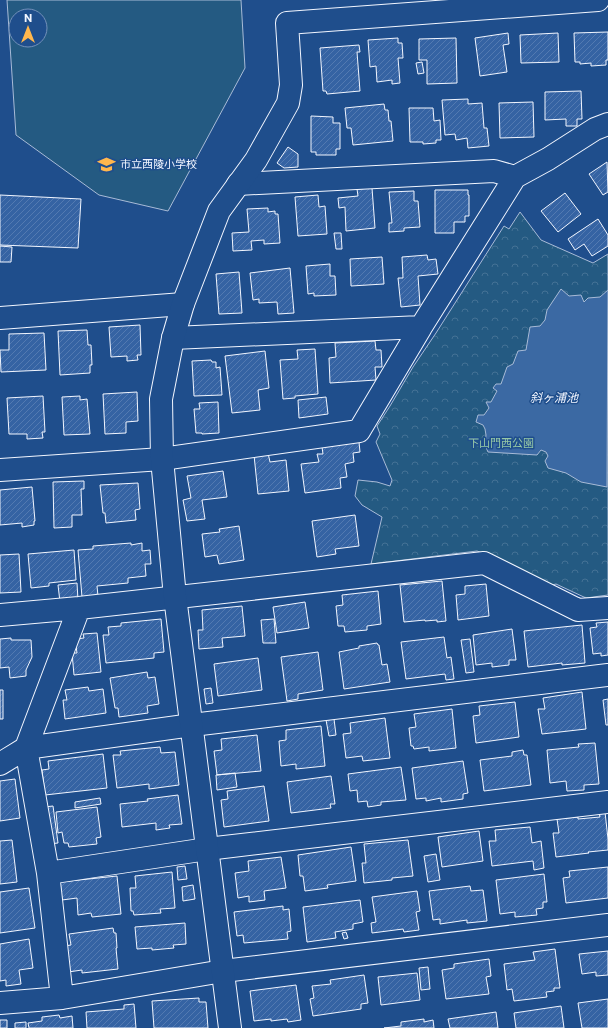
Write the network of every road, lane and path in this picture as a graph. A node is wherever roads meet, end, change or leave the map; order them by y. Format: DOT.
graph roads {
  1 [pos="598,0"];
  2 [pos="528,2"];
  3 [pos="608,124"];
  4 [pos="515,177"];
  5 [pos="238,184"];
  6 [pos="183,304"];
  7 [pos="0,318"];
  8 [pos="421,327"];
  9 [pos="174,338"];
  10 [pos="162,459"];
  11 [pos="0,470"];
  12 [pos="175,597"];
  13 [pos="79,608"];
  14 [pos="608,608"];
  15 [pos="0,615"];
  16 [pos="608,675"];
  17 [pos="192,725"];
  18 [pos="26,748"];
  19 [pos="0,764"];
  20 [pos="608,802"];
  21 [pos="207,849"];
  22 [pos="48,873"];
  23 [pos="608,925"];
  24 [pos="223,971"];
  25 [pos="62,998"];
  26 [pos="0,1003"];
  27 [pos="230,1028"];
  1 -- 2 [label="street"];
  2 -- 5 [label="street"];
  3 -- 4 [label="street"];
  4 -- 5 [label="street"];
  4 -- 8 [label="street"];
  5 -- 6 [label="street"];
  6 -- 7 [label="street"];
  6 -- 9 [label="street"];
  8 -- 9 [label="street"];
  8 -- 10 [label="street"];
  9 -- 10 [label="street"];
  10 -- 11 [label="street"];
  10 -- 12 [label="street"];
  12 -- 13 [label="street"];
  12 -- 14 [label="street"];
  12 -- 17 [label="street"];
  13 -- 15 [label="street"];
  13 -- 18 [label="street"];
  16 -- 17 [label="street"];
  17 -- 18 [label="street"];
  17 -- 21 [label="street"];
  18 -- 19 [label="street"];
  18 -- 22 [label="street"];
  20 -- 21 [label="street"];
  21 -- 22 [label="street"];
  21 -- 24 [label="street"];
  22 -- 25 [label="street"];
  23 -- 24 [label="street"];
  24 -- 25 [label="street"];
  24 -- 27 [label="street"];
  25 -- 26 [label="street"];
}
